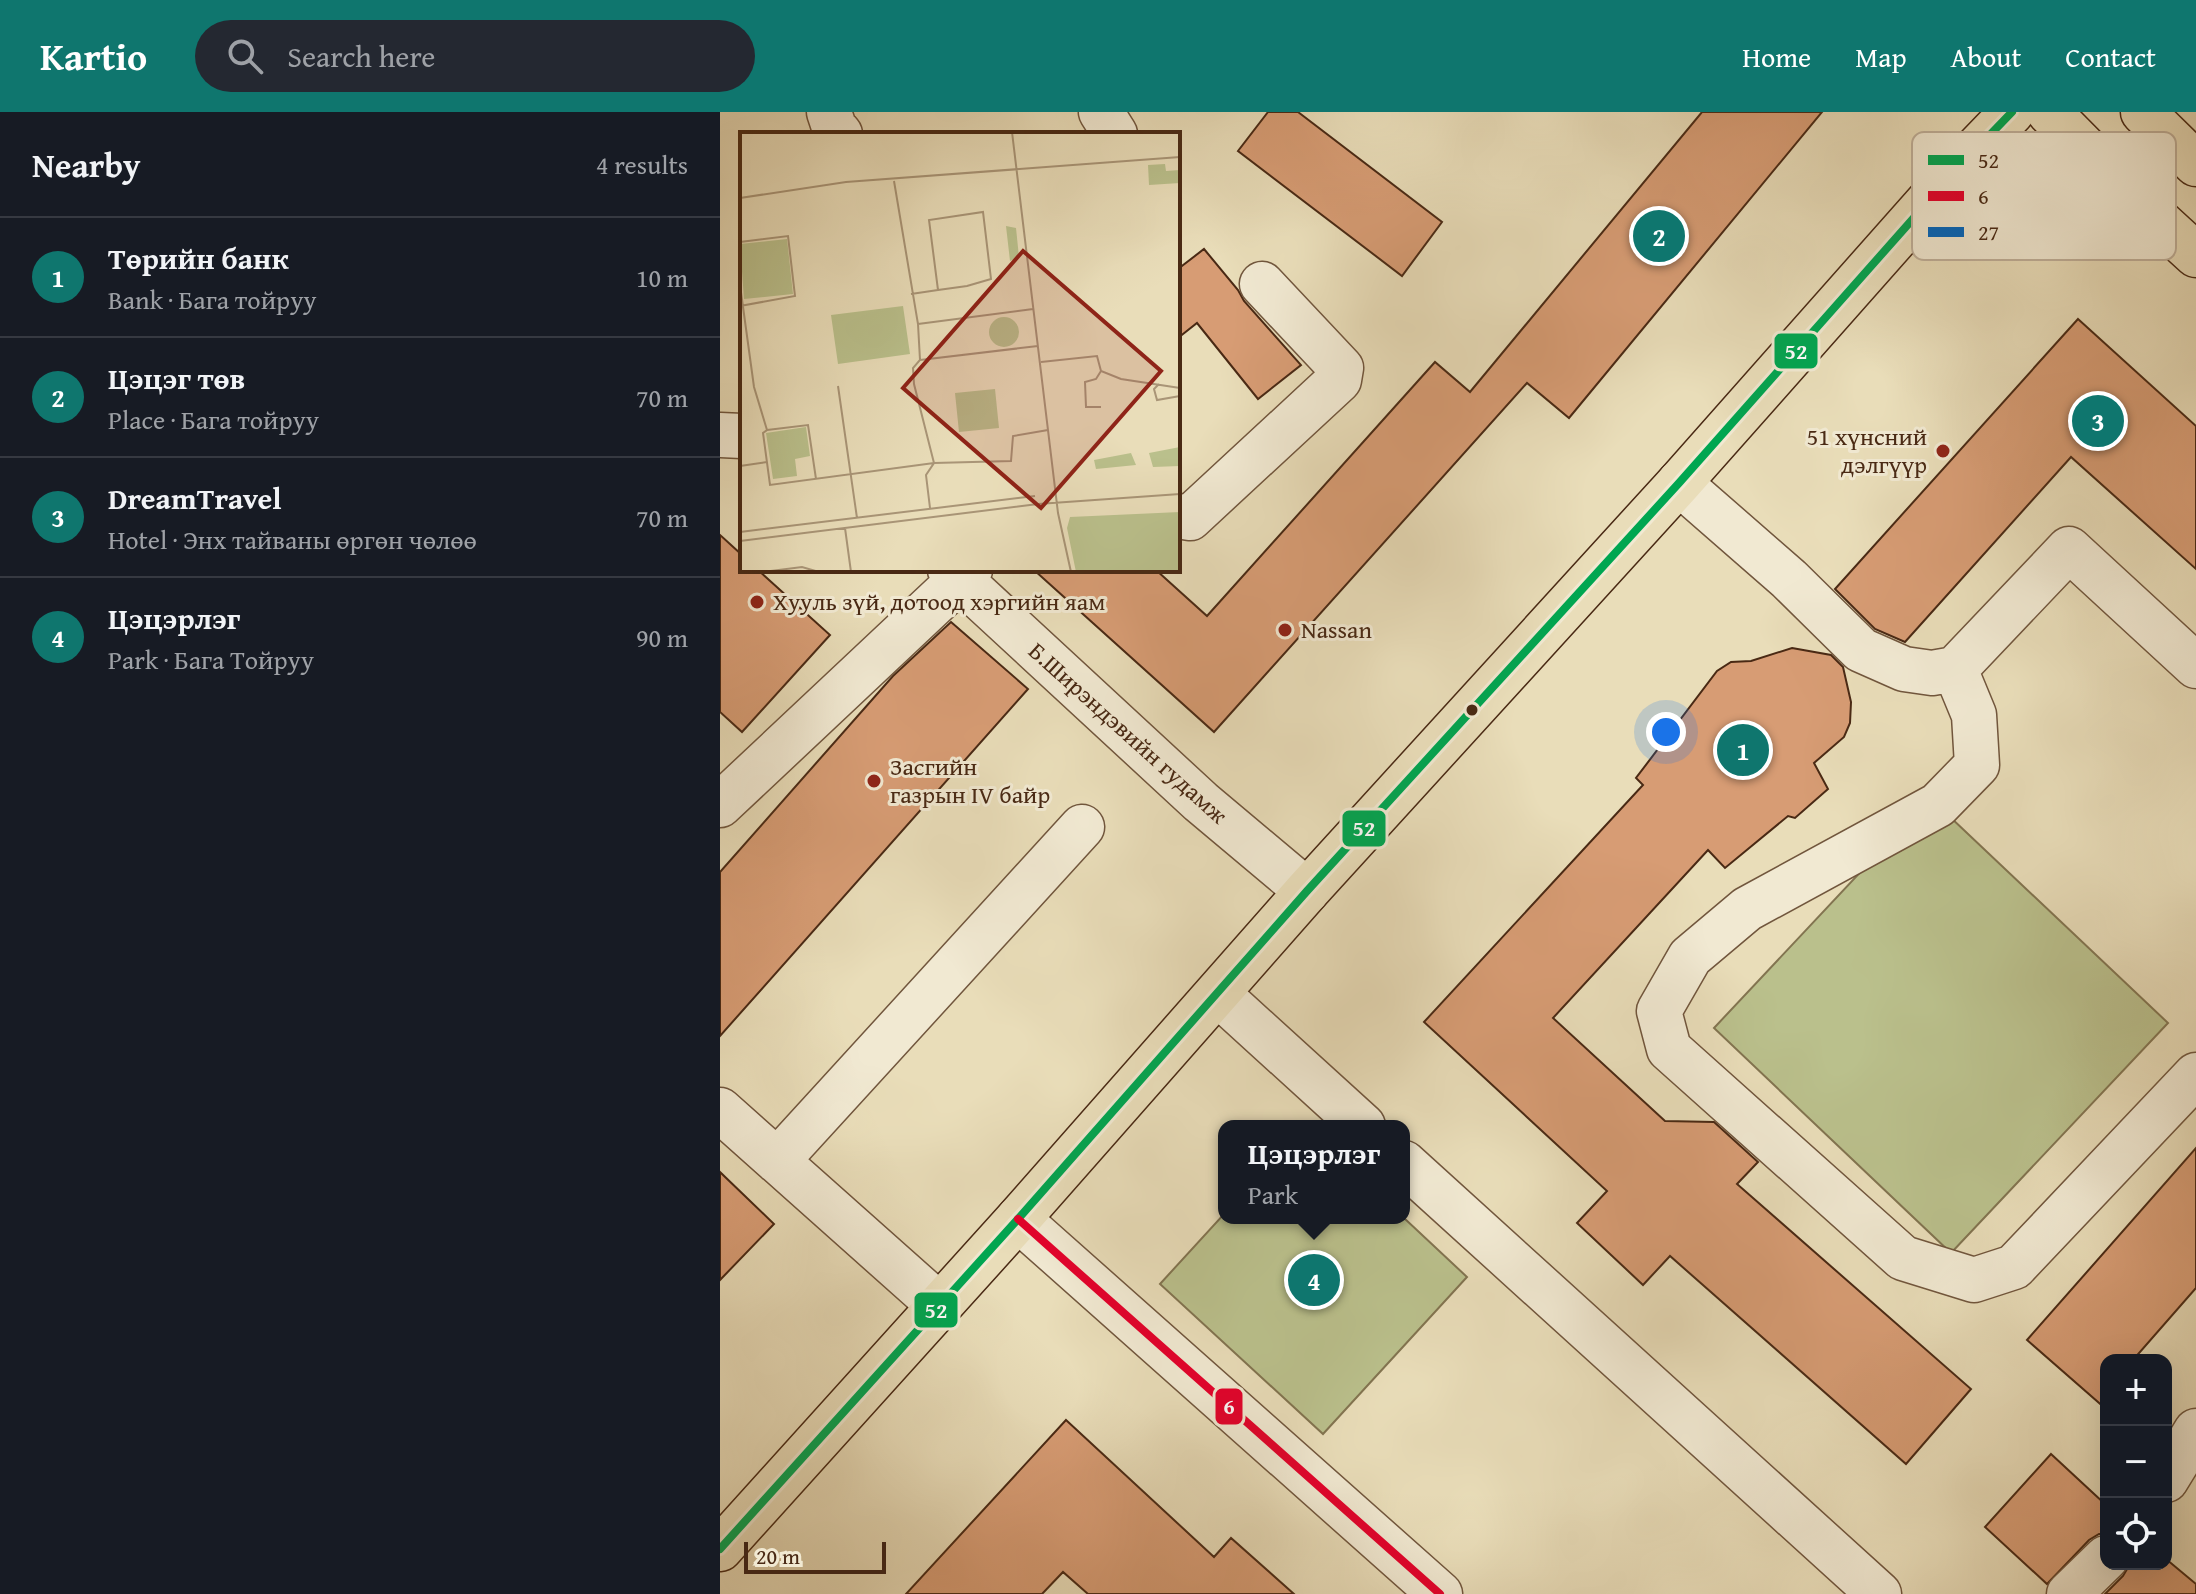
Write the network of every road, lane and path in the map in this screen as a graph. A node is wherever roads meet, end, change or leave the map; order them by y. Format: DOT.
graph roads {
  1 [pos="829,112"];
  2 [pos="1101,112"];
  3 [pos="2012,112"];
  4 [pos="2049,112"];
  5 [pos="2143,112"];
  6 [pos="838,132"];
  7 [pos="1114,132"];
  8 [pos="1993,132"];
  9 [pos="2069,132"];
  10 [pos="2163,132"];
  11 [pos="2176,144"];
  12 [pos="2196,164"];
  13 [pos="1912,220"];
  14 [pos="2176,237"];
  15 [pos="2196,255"];
  16 [pos="1262,284"];
  17 [pos="720,435"];
  18 [pos="740,436"];
  19 [pos="1679,483"];
  20 [pos="1180,516"];
  21 [pos="961,573"];
  22 [pos="2196,666"];
  23 [pos="1955,669"];
  24 [pos="720,805"];
  25 [pos="1082,827"];
  26 [pos="1307,891"];
  27 [pos="1218,994"];
  28 [pos="2196,1075"];
  29 [pos="720,1110"];
  30 [pos="1356,1120"];
  31 [pos="777,1161"];
  32 [pos="1410,1168"];
  33 [pos="1018,1219"];
  34 [pos="939,1305"];
  35 [pos="2196,1431"];
  36 [pos="2172,1470"];
  37 [pos="720,1549"];
  38 [pos="2100,1564"];
  39 [pos="1440,1594"];
  40 [pos="1879,1594"];
  41 [pos="2069,1594"];
  1 -- 6 [label="street"];
  2 -- 7 [label="street"];
  3 -- 8 [label="main road"];
  4 -- 9 [label="main road"];
  5 -- 10 [label="main road"];
  11 -- 12 [label="main road"];
  13 -- 19 [label="main road"];
  14 -- 15 [label="main road"];
  16 -- 20 [label="street"];
  17 -- 18 [label="street"];
  19 -- 23 [label="street"];
  19 -- 26 [label="main road"];
  21 -- 24 [label="street"];
  21 -- 26 [label="street, Б.Ширэндэвийн гудамж"];
  22 -- 23 [label="street"];
  23 -- 28 [label="street"];
  25 -- 31 [label="street"];
  26 -- 27 [label="main road"];
  27 -- 30 [label="street"];
  27 -- 33 [label="main road"];
  29 -- 31 [label="street"];
  31 -- 34 [label="street"];
  32 -- 40 [label="street"];
  33 -- 34 [label="main road"];
  33 -- 39 [label="street"];
  34 -- 37 [label="main road"];
  35 -- 36 [label="street"];
  38 -- 41 [label="street"];
}
